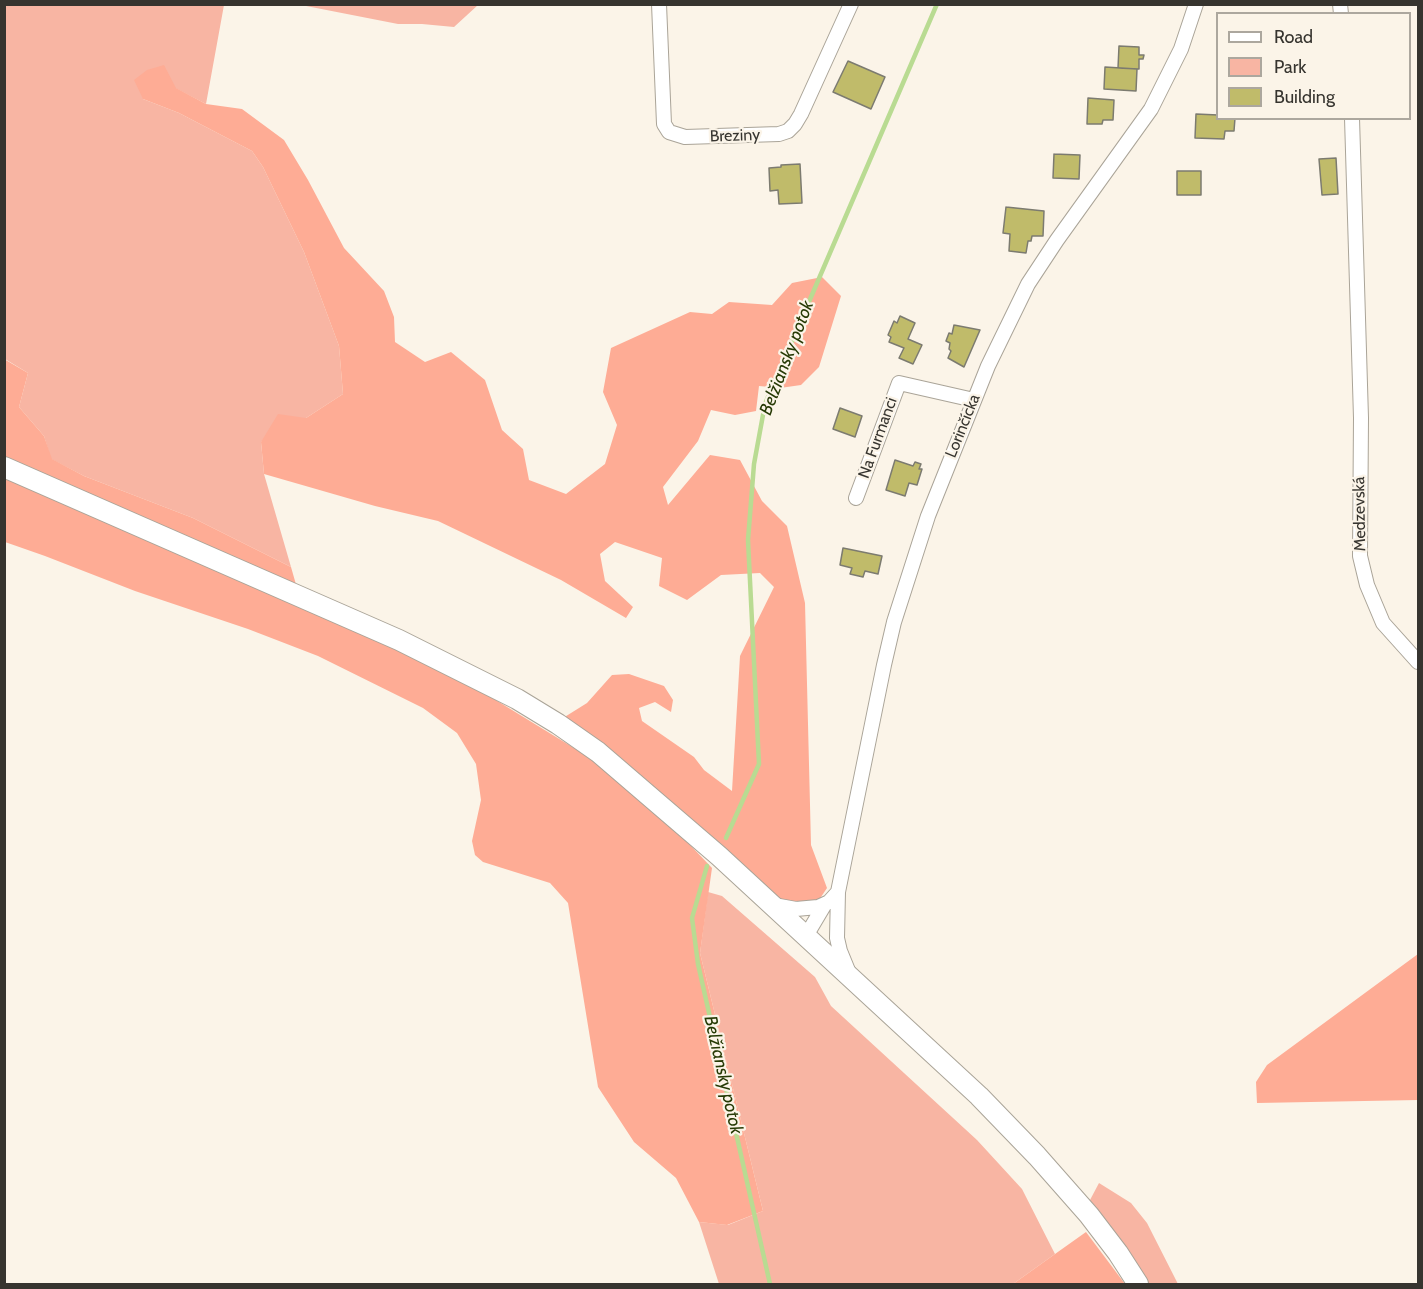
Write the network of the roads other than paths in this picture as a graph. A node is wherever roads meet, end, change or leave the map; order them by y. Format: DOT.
graph roads {
  1 [pos="659,4"];
  2 [pos="851,4"];
  3 [pos="1196,4"];
  4 [pos="1352,120"];
  5 [pos="974,400"];
  6 [pos="4,467"];
  7 [pos="856,498"];
  8 [pos="1419,662"];
  9 [pos="838,892"];
  10 [pos="825,904"];
  11 [pos="772,905"];
  12 [pos="836,922"];
  13 [pos="811,940"];
  14 [pos="851,977"];
  15 [pos="1138,1284"];
  1 -- 2 [label="street, Breziny"];
  3 -- 5 [label="street, Lorinčícka"];
  4 -- 8 [label="street, Medzevská"];
  5 -- 7 [label="street, Na Furmanci"];
  5 -- 9 [label="street, Lorinčícka"];
  6 -- 11 [label="main road"];
  9 -- 10 [label="street"];
  9 -- 12 [label="street, Lorinčícka"];
  10 -- 11 [label="street"];
  10 -- 13 [label="street"];
  11 -- 13 [label="main road"];
  12 -- 13 [label="street"];
  12 -- 14 [label="street, Lorinčícka"];
  13 -- 14 [label="main road"];
  14 -- 15 [label="main road"];
}
